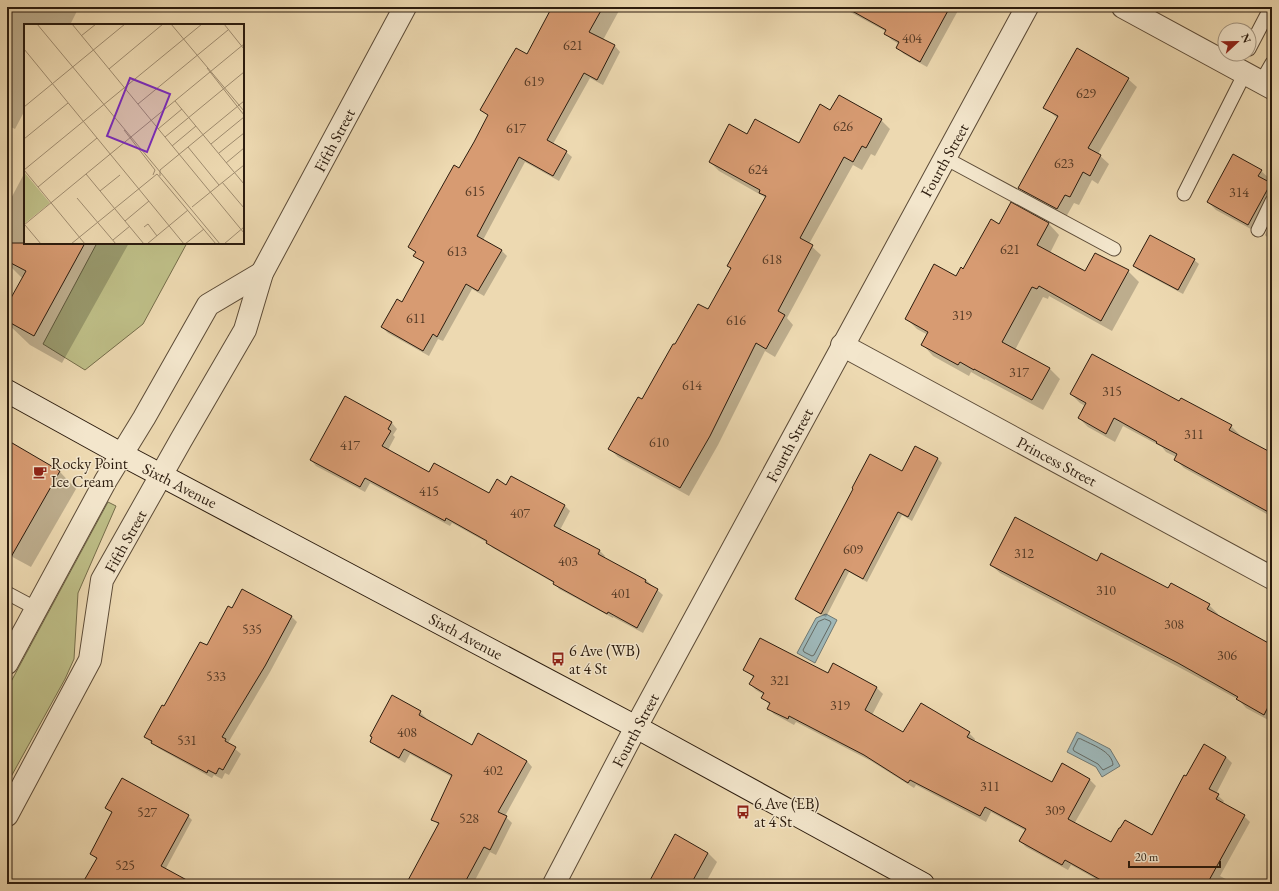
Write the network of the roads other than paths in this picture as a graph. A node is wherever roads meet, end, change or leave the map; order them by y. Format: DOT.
graph roads {
  1 [pos="405,7"];
  2 [pos="1027,7"];
  3 [pos="1124,7"];
  4 [pos="1271,7"];
  5 [pos="1257,34"];
  6 [pos="1272,63"];
  7 [pos="1253,73"];
  8 [pos="945,158"];
  9 [pos="1184,194"];
  10 [pos="1272,201"];
  11 [pos="1258,230"];
  12 [pos="1114,249"];
  13 [pos="262,273"];
  14 [pos="842,345"];
  15 [pos="7,392"];
  16 [pos="121,454"];
  17 [pos="162,475"];
  18 [pos="1272,578"];
  19 [pos="7,593"];
  20 [pos="37,610"];
  21 [pos="7,663"];
  22 [pos="636,727"];
  23 [pos="7,816"];
  24 [pos="554,884"];
  25 [pos="923,884"];
  1 -- 13 [label="street, Fifth Street"];
  2 -- 8 [label="street, Fourth Street"];
  3 -- 7 [label="street"];
  4 -- 5 [label="lane"];
  6 -- 7 [label="lane"];
  7 -- 9 [label="lane"];
  8 -- 12 [label="lane"];
  8 -- 14 [label="street, Fourth Street"];
  10 -- 11 [label="lane"];
  13 -- 16 [label="street"];
  13 -- 17 [label="street, Fifth Street"];
  14 -- 18 [label="street, Princess Street"];
  14 -- 22 [label="street, Fourth Street"];
  15 -- 16 [label="street, Sixth Avenue"];
  16 -- 17 [label="street, Sixth Avenue"];
  16 -- 20 [label="street"];
  17 -- 22 [label="street, Sixth Avenue"];
  17 -- 23 [label="street, Fifth Street"];
  19 -- 20 [label="lane"];
  20 -- 21 [label="street"];
  22 -- 24 [label="street, Fourth Street"];
  22 -- 25 [label="street, Sixth Avenue"];
}
